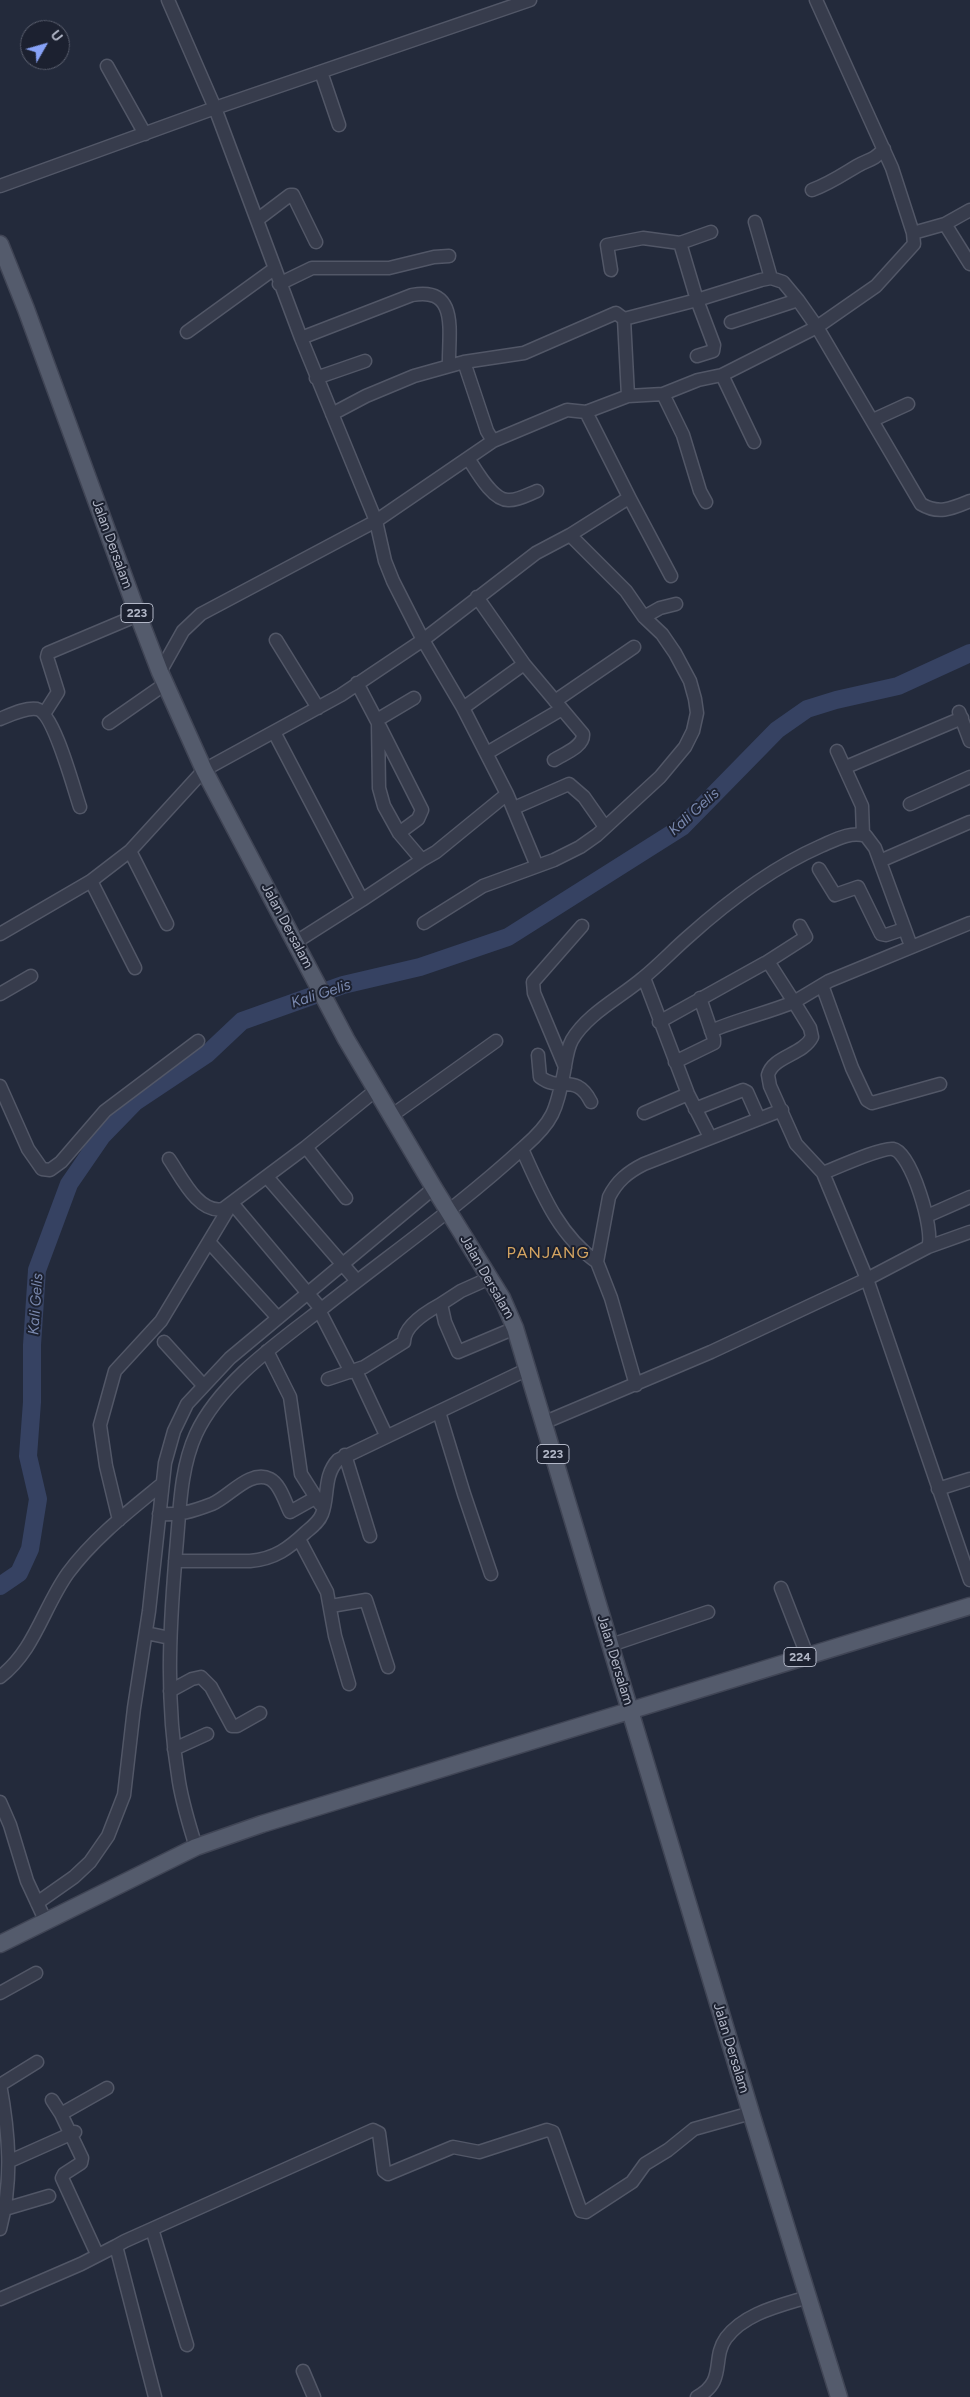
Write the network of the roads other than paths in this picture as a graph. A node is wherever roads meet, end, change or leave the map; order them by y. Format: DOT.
graph roads {
  1 [pos="168,0"];
  2 [pos="530,0"];
  3 [pos="816,0"];
  4 [pos="507,4"];
  5 [pos="107,66"];
  6 [pos="320,72"];
  7 [pos="215,108"];
  8 [pos="339,125"];
  9 [pos="145,134"];
  10 [pos="884,150"];
  11 [pos="0,186"];
  12 [pos="812,190"];
  13 [pos="970,210"];
  14 [pos="257,220"];
  15 [pos="755,222"];
  16 [pos="945,224"];
  17 [pos="711,232"];
  18 [pos="913,233"];
  19 [pos="316,242"];
  20 [pos="680,243"];
  21 [pos="0,244"];
  22 [pos="449,256"];
  23 [pos="970,264"];
  24 [pos="274,269"];
  25 [pos="610,270"];
  26 [pos="771,278"];
  27 [pos="280,284"];
  28 [pos="697,300"];
  29 [pos="798,300"];
  30 [pos="624,320"];
  31 [pos="732,322"];
  32 [pos="817,327"];
  33 [pos="187,332"];
  34 [pos="300,338"];
  35 [pos="698,356"];
  36 [pos="365,361"];
  37 [pos="464,362"];
  38 [pos="449,366"];
  39 [pos="722,375"];
  40 [pos="316,378"];
  41 [pos="663,394"];
  42 [pos="628,396"];
  43 [pos="908,404"];
  44 [pos="586,412"];
  45 [pos="332,414"];
  46 [pos="873,420"];
  47 [pos="493,441"];
  48 [pos="754,442"];
  49 [pos="468,458"];
  50 [pos="537,491"];
  51 [pos="629,497"];
  52 [pos="970,501"];
  53 [pos="706,502"];
  54 [pos="376,521"];
  55 [pos="570,535"];
  56 [pos="672,576"];
  57 [pos="477,597"];
  58 [pos="676,604"];
  59 [pos="138,615"];
  60 [pos="644,617"];
  61 [pos="276,640"];
  62 [pos="423,640"];
  63 [pos="634,647"];
  64 [pos="524,664"];
  65 [pos="163,678"];
  66 [pos="357,683"];
  67 [pos="414,698"];
  68 [pos="558,705"];
  69 [pos="318,708"];
  70 [pos="463,708"];
  71 [pos="44,714"];
  72 [pos="0,719"];
  73 [pos="378,722"];
  74 [pos="109,723"];
  75 [pos="274,732"];
  76 [pos="970,741"];
  77 [pos="837,751"];
  78 [pos="487,754"];
  79 [pos="554,760"];
  80 [pos="846,767"];
  81 [pos="204,770"];
  82 [pos="970,777"];
  83 [pos="507,794"];
  84 [pos="910,804"];
  85 [pos="80,807"];
  86 [pos="514,808"];
  87 [pos="970,822"];
  88 [pos="605,828"];
  89 [pos="399,833"];
  90 [pos="863,835"];
  91 [pos="130,851"];
  92 [pos="422,860"];
  93 [pos="880,861"];
  94 [pos="537,866"];
  95 [pos="818,869"];
  96 [pos="91,881"];
  97 [pos="362,900"];
  98 [pos="424,923"];
  99 [pos="970,923"];
  100 [pos="167,924"];
  101 [pos="582,926"];
  102 [pos="800,926"];
  103 [pos="904,928"];
  104 [pos="0,934"];
  105 [pos="296,942"];
  106 [pos="911,946"];
  107 [pos="768,962"];
  108 [pos="135,968"];
  109 [pos="32,976"];
  110 [pos="644,978"];
  111 [pos="822,985"];
  112 [pos="0,994"];
  113 [pos="700,998"];
  114 [pos="794,1002"];
  115 [pos="659,1022"];
  116 [pos="711,1031"];
  117 [pos="198,1041"];
  118 [pos="496,1041"];
  119 [pos="538,1055"];
  120 [pos="675,1062"];
  121 [pos="565,1068"];
  122 [pos="940,1084"];
  123 [pos="561,1085"];
  124 [pos="0,1086"];
  125 [pos="376,1090"];
  126 [pos="688,1094"];
  127 [pos="591,1102"];
  128 [pos="695,1108"];
  129 [pos="782,1110"];
  130 [pos="644,1113"];
  131 [pos="391,1116"];
  132 [pos="759,1119"];
  133 [pos="710,1137"];
  134 [pos="306,1148"];
  135 [pos="522,1149"];
  136 [pos="169,1160"];
  137 [pos="823,1173"];
  138 [pos="267,1177"];
  139 [pos="435,1190"];
  140 [pos="970,1197"];
  141 [pos="346,1198"];
  142 [pos="232,1203"];
  143 [pos="448,1210"];
  144 [pos="927,1216"];
  145 [pos="970,1232"];
  146 [pos="209,1242"];
  147 [pos="928,1247"];
  148 [pos="597,1262"];
  149 [pos="350,1272"];
  150 [pos="490,1278"];
  151 [pos="867,1279"];
  152 [pos="308,1292"];
  153 [pos="442,1304"];
  154 [pos="320,1310"];
  155 [pos="278,1318"];
  156 [pos="515,1328"];
  157 [pos="164,1342"];
  158 [pos="267,1351"];
  159 [pos="528,1369"];
  160 [pos="353,1371"];
  161 [pos="328,1379"];
  162 [pos="204,1384"];
  163 [pos="636,1385"];
  164 [pos="220,1398"];
  165 [pos="439,1412"];
  166 [pos="543,1424"];
  167 [pos="386,1436"];
  168 [pos="345,1455"];
  169 [pos="970,1479"];
  170 [pos="162,1484"];
  171 [pos="938,1489"];
  172 [pos="315,1498"];
  173 [pos="323,1509"];
  174 [pos="160,1514"];
  175 [pos="178,1515"];
  176 [pos="119,1520"];
  177 [pos="370,1536"];
  178 [pos="298,1539"];
  179 [pos="175,1561"];
  180 [pos="491,1574"];
  181 [pos="970,1580"];
  182 [pos="781,1588"];
  183 [pos="331,1606"];
  184 [pos="970,1606"];
  185 [pos="708,1612"];
  186 [pos="150,1633"];
  187 [pos="170,1638"];
  188 [pos="611,1645"];
  189 [pos="807,1655"];
  190 [pos="388,1666"];
  191 [pos="0,1677"];
  192 [pos="349,1684"];
  193 [pos="170,1691"];
  194 [pos="631,1711"];
  195 [pos="260,1713"];
  196 [pos="207,1734"];
  197 [pos="174,1749"];
  198 [pos="0,1802"];
  199 [pos="196,1847"];
  200 [pos="37,1904"];
  201 [pos="46,1922"];
  202 [pos="0,1944"];
  203 [pos="36,1973"];
  204 [pos="0,1993"];
  205 [pos="37,2062"];
  206 [pos="0,2084"];
  207 [pos="107,2088"];
  208 [pos="52,2100"];
  209 [pos="751,2113"];
  210 [pos="61,2114"];
  211 [pos="72,2134"];
  212 [pos="4,2138"];
  213 [pos="10,2161"];
  214 [pos="49,2196"];
  215 [pos="5,2209"];
  216 [pos="0,2229"];
  217 [pos="152,2229"];
  218 [pos="116,2246"];
  219 [pos="97,2254"];
  220 [pos="808,2297"];
  221 [pos="0,2299"];
  222 [pos="187,2345"];
  223 [pos="303,2371"];
  224 [pos="155,2397"];
  225 [pos="314,2397"];
  226 [pos="697,2397"];
  227 [pos="839,2397"];
  1 -- 7 [label="street"];
  2 -- 4 [label="street"];
  3 -- 10 [label="street"];
  4 -- 6 [label="street"];
  5 -- 9 [label="street"];
  6 -- 7 [label="street"];
  6 -- 8 [label="street"];
  7 -- 9 [label="street"];
  7 -- 14 [label="street"];
  9 -- 11 [label="street"];
  10 -- 12 [label="street"];
  10 -- 18 [label="street"];
  13 -- 16 [label="street"];
  14 -- 19 [label="street"];
  14 -- 24 [label="street"];
  15 -- 26 [label="street"];
  16 -- 18 [label="street"];
  16 -- 23 [label="street"];
  17 -- 20 [label="street"];
  18 -- 32 [label="street"];
  20 -- 25 [label="street"];
  20 -- 28 [label="street"];
  21 -- 59 [label="main road, Jalan Dersalam / 223"];
  22 -- 27 [label="street"];
  24 -- 27 [label="street"];
  24 -- 33 [label="street"];
  26 -- 28 [label="street"];
  26 -- 29 [label="street"];
  27 -- 34 [label="street"];
  28 -- 30 [label="street"];
  28 -- 35 [label="street"];
  29 -- 31 [label="street"];
  29 -- 32 [label="street"];
  30 -- 37 [label="street"];
  30 -- 42 [label="street"];
  32 -- 39 [label="street"];
  32 -- 46 [label="street"];
  34 -- 38 [label="street"];
  34 -- 40 [label="street"];
  36 -- 40 [label="street"];
  37 -- 38 [label="street"];
  37 -- 47 [label="street"];
  38 -- 45 [label="street"];
  39 -- 41 [label="street"];
  39 -- 48 [label="street"];
  40 -- 45 [label="street"];
  41 -- 42 [label="street"];
  41 -- 53 [label="street"];
  42 -- 44 [label="street"];
  43 -- 46 [label="street"];
  44 -- 47 [label="street"];
  44 -- 51 [label="street"];
  45 -- 54 [label="street"];
  46 -- 52 [label="street"];
  47 -- 49 [label="street"];
  49 -- 50 [label="street"];
  49 -- 54 [label="street"];
  51 -- 55 [label="street"];
  51 -- 56 [label="street"];
  54 -- 62 [label="street"];
  54 -- 65 [label="street"];
  55 -- 57 [label="street"];
  55 -- 60 [label="street"];
  57 -- 62 [label="street"];
  57 -- 64 [label="street"];
  58 -- 60 [label="street"];
  59 -- 65 [label="main road, Jalan Dersalam / 223"];
  59 -- 71 [label="street"];
  60 -- 88 [label="street"];
  61 -- 69 [label="street"];
  62 -- 66 [label="street"];
  62 -- 70 [label="street"];
  63 -- 68 [label="street"];
  64 -- 68 [label="street"];
  64 -- 70 [label="street"];
  65 -- 74 [label="street"];
  65 -- 81 [label="main road, Jalan Dersalam / 223"];
  66 -- 69 [label="street"];
  66 -- 73 [label="street"];
  67 -- 73 [label="street"];
  68 -- 78 [label="street"];
  68 -- 79 [label="street"];
  69 -- 75 [label="street"];
  70 -- 78 [label="street"];
  71 -- 72 [label="street"];
  71 -- 85 [label="street"];
  73 -- 89 [label="street"];
  73 -- 89 [label="street"];
  75 -- 81 [label="street"];
  75 -- 97 [label="street"];
  76 -- 80 [label="street"];
  77 -- 80 [label="street"];
  78 -- 83 [label="street"];
  80 -- 90 [label="street"];
  81 -- 91 [label="street"];
  81 -- 105 [label="main road, Jalan Dersalam / 223"];
  82 -- 84 [label="street"];
  83 -- 86 [label="street"];
  83 -- 92 [label="street"];
  86 -- 88 [label="street"];
  86 -- 94 [label="street"];
  87 -- 93 [label="street"];
  88 -- 94 [label="street"];
  89 -- 92 [label="street"];
  90 -- 93 [label="street"];
  90 -- 110 [label="street"];
  91 -- 96 [label="street"];
  91 -- 100 [label="street"];
  92 -- 97 [label="street"];
  93 -- 103 [label="street"];
  94 -- 98 [label="street"];
  95 -- 103 [label="street"];
  96 -- 104 [label="street"];
  96 -- 108 [label="street"];
  97 -- 105 [label="street"];
  99 -- 106 [label="street"];
  101 -- 121 [label="street"];
  102 -- 107 [label="street"];
  103 -- 106 [label="street"];
  105 -- 125 [label="main road, Jalan Dersalam / 223"];
  106 -- 111 [label="street"];
  107 -- 113 [label="street"];
  107 -- 114 [label="street"];
  109 -- 112 [label="street"];
  110 -- 115 [label="street"];
  110 -- 121 [label="street"];
  111 -- 114 [label="street"];
  111 -- 122 [label="street"];
  113 -- 115 [label="street"];
  113 -- 116 [label="street"];
  114 -- 116 [label="street"];
  114 -- 129 [label="street"];
  115 -- 120 [label="street"];
  116 -- 120 [label="street"];
  117 -- 124 [label="street"];
  118 -- 131 [label="street"];
  119 -- 123 [label="street"];
  120 -- 126 [label="street"];
  121 -- 123 [label="street"];
  123 -- 127 [label="street"];
  123 -- 135 [label="street"];
  125 -- 131 [label="main road, Jalan Dersalam / 223"];
  125 -- 134 [label="street"];
  126 -- 128 [label="street"];
  126 -- 130 [label="street"];
  128 -- 132 [label="street"];
  128 -- 133 [label="street"];
  129 -- 132 [label="street"];
  129 -- 137 [label="street"];
  131 -- 139 [label="main road, Jalan Dersalam / 223"];
  132 -- 133 [label="street"];
  133 -- 148 [label="street"];
  134 -- 138 [label="street"];
  134 -- 141 [label="street"];
  135 -- 143 [label="street"];
  135 -- 148 [label="street"];
  136 -- 142 [label="street"];
  137 -- 144 [label="street"];
  137 -- 151 [label="street"];
  138 -- 142 [label="street"];
  138 -- 149 [label="street"];
  139 -- 143 [label="main road, Jalan Dersalam / 223"];
  139 -- 149 [label="street"];
  140 -- 144 [label="street"];
  142 -- 146 [label="street"];
  142 -- 152 [label="street"];
  143 -- 149 [label="street"];
  143 -- 150 [label="main road, Jalan Dersalam / 223"];
  144 -- 147 [label="street"];
  145 -- 147 [label="street"];
  146 -- 155 [label="street"];
  146 -- 176 [label="street"];
  147 -- 151 [label="street"];
  148 -- 163 [label="street"];
  149 -- 152 [label="street"];
  149 -- 154 [label="street"];
  150 -- 153 [label="street"];
  150 -- 156 [label="main road, Jalan Dersalam / 223"];
  151 -- 163 [label="street"];
  151 -- 171 [label="street"];
  152 -- 154 [label="street"];
  152 -- 155 [label="street"];
  153 -- 156 [label="street"];
  153 -- 160 [label="street"];
  154 -- 158 [label="street"];
  154 -- 160 [label="street"];
  155 -- 162 [label="street"];
  156 -- 159 [label="main road, Jalan Dersalam / 223"];
  157 -- 162 [label="street"];
  158 -- 164 [label="street"];
  158 -- 172 [label="street"];
  159 -- 165 [label="street"];
  159 -- 166 [label="main road, Jalan Dersalam / 223"];
  160 -- 161 [label="street"];
  160 -- 167 [label="street"];
  162 -- 164 [label="street"];
  162 -- 170 [label="street"];
  163 -- 166 [label="street"];
  164 -- 175 [label="street"];
  165 -- 167 [label="street"];
  165 -- 180 [label="street"];
  166 -- 188 [label="main road, Jalan Dersalam / 223"];
  167 -- 168 [label="street"];
  168 -- 173 [label="street"];
  168 -- 177 [label="street"];
  169 -- 171 [label="street"];
  170 -- 174 [label="street"];
  170 -- 176 [label="street"];
  171 -- 181 [label="street"];
  172 -- 173 [label="street"];
  172 -- 175 [label="street"];
  173 -- 178 [label="street"];
  174 -- 175 [label="street"];
  174 -- 186 [label="street"];
  175 -- 179 [label="street"];
  176 -- 191 [label="street"];
  178 -- 179 [label="street"];
  178 -- 183 [label="street"];
  179 -- 187 [label="street"];
  182 -- 189 [label="street"];
  183 -- 190 [label="street"];
  183 -- 192 [label="street"];
  184 -- 189 [label="main road, 224"];
  185 -- 188 [label="street"];
  186 -- 187 [label="street"];
  186 -- 200 [label="street"];
  187 -- 193 [label="street"];
  188 -- 194 [label="main road, Jalan Dersalam / 223"];
  189 -- 194 [label="main road, 224"];
  193 -- 195 [label="street"];
  193 -- 197 [label="street"];
  194 -- 199 [label="main road"];
  194 -- 209 [label="main road, Jalan Dersalam"];
  196 -- 197 [label="street"];
  197 -- 199 [label="street"];
  198 -- 200 [label="street"];
  199 -- 201 [label="main road"];
  200 -- 201 [label="street"];
  201 -- 202 [label="main road"];
  203 -- 204 [label="street"];
  205 -- 206 [label="street"];
  206 -- 212 [label="street"];
  207 -- 210 [label="street"];
  208 -- 210 [label="street"];
  209 -- 217 [label="street"];
  209 -- 220 [label="main road, Jalan Dersalam"];
  210 -- 211 [label="street"];
  211 -- 213 [label="street"];
  211 -- 219 [label="street"];
  212 -- 213 [label="street"];
  213 -- 215 [label="street"];
  214 -- 215 [label="street"];
  215 -- 216 [label="street"];
  217 -- 218 [label="street"];
  217 -- 222 [label="street"];
  218 -- 219 [label="street"];
  218 -- 224 [label="street"];
  219 -- 221 [label="street"];
  220 -- 226 [label="street"];
  220 -- 227 [label="main road, Jalan Dersalam"];
  223 -- 225 [label="street"];
}
